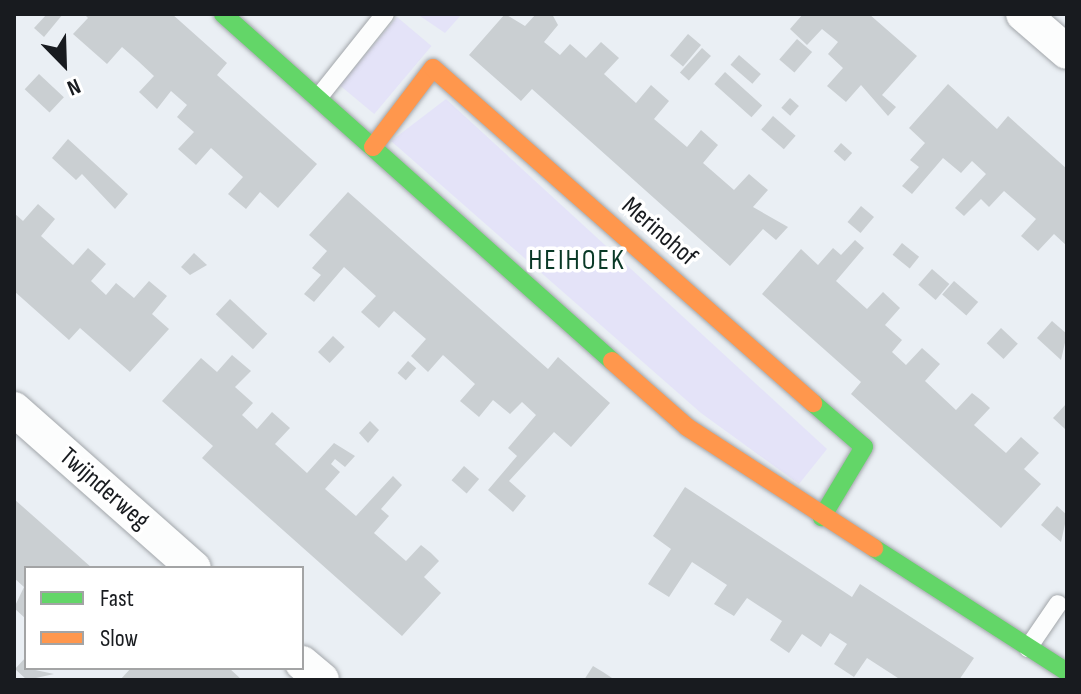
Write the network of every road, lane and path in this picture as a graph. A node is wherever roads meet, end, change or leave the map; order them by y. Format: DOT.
graph roads {
  1 [pos="223,14"];
  2 [pos="385,14"];
  3 [pos="1023,14"];
  4 [pos="1067,52"];
  5 [pos="318,98"];
  6 [pos="373,147"];
  7 [pos="14,409"];
  8 [pos="822,517"];
  9 [pos="192,566"];
  10 [pos="1058,604"];
  11 [pos="1028,648"];
  12 [pos="304,665"];
  13 [pos="1067,672"];
  14 [pos="322,680"];
  1 -- 5 [label="street"];
  2 -- 5 [label="lane"];
  3 -- 4 [label="street"];
  5 -- 6 [label="street"];
  6 -- 8 [label="street"];
  6 -- 8 [label="street, Merinohof"];
  7 -- 9 [label="street, Twijnderweg"];
  8 -- 11 [label="street"];
  10 -- 11 [label="lane"];
  11 -- 13 [label="street"];
  12 -- 14 [label="street"];
}
